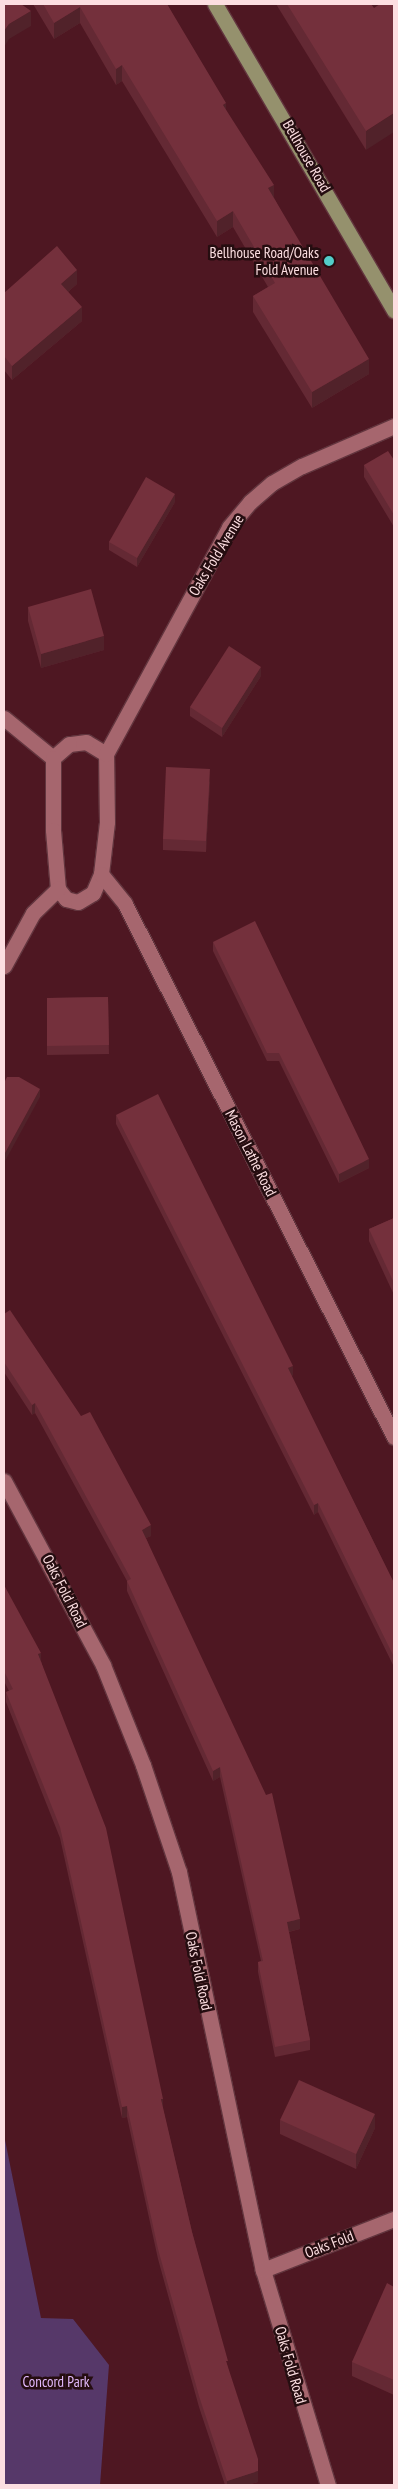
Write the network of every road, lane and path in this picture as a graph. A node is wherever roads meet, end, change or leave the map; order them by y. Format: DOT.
graph roads {
  1 [pos="215,4"];
  2 [pos="394,310"];
  3 [pos="394,426"];
  4 [pos="4,718"];
  5 [pos="106,754"];
  6 [pos="53,758"];
  7 [pos="101,874"];
  8 [pos="58,889"];
  9 [pos="4,966"];
  10 [pos="394,1437"];
  11 [pos="4,1481"];
  12 [pos="394,2219"];
  13 [pos="263,2270"];
  14 [pos="328,2485"];
  1 -- 2 [label="main road, Bellhouse Road"];
  3 -- 5 [label="street, Oaks Fold Avenue"];
  4 -- 6 [label="street"];
  5 -- 6 [label="street"];
  5 -- 7 [label="street, Oaks Fold Avenue"];
  6 -- 8 [label="street"];
  7 -- 8 [label="street, Oaks Fold Avenue"];
  7 -- 10 [label="street, Mason Lathe Road"];
  8 -- 9 [label="street"];
  11 -- 13 [label="street, Oaks Fold Road"];
  12 -- 13 [label="street, Oaks Fold"];
  13 -- 14 [label="street, Oaks Fold Road"];
}
